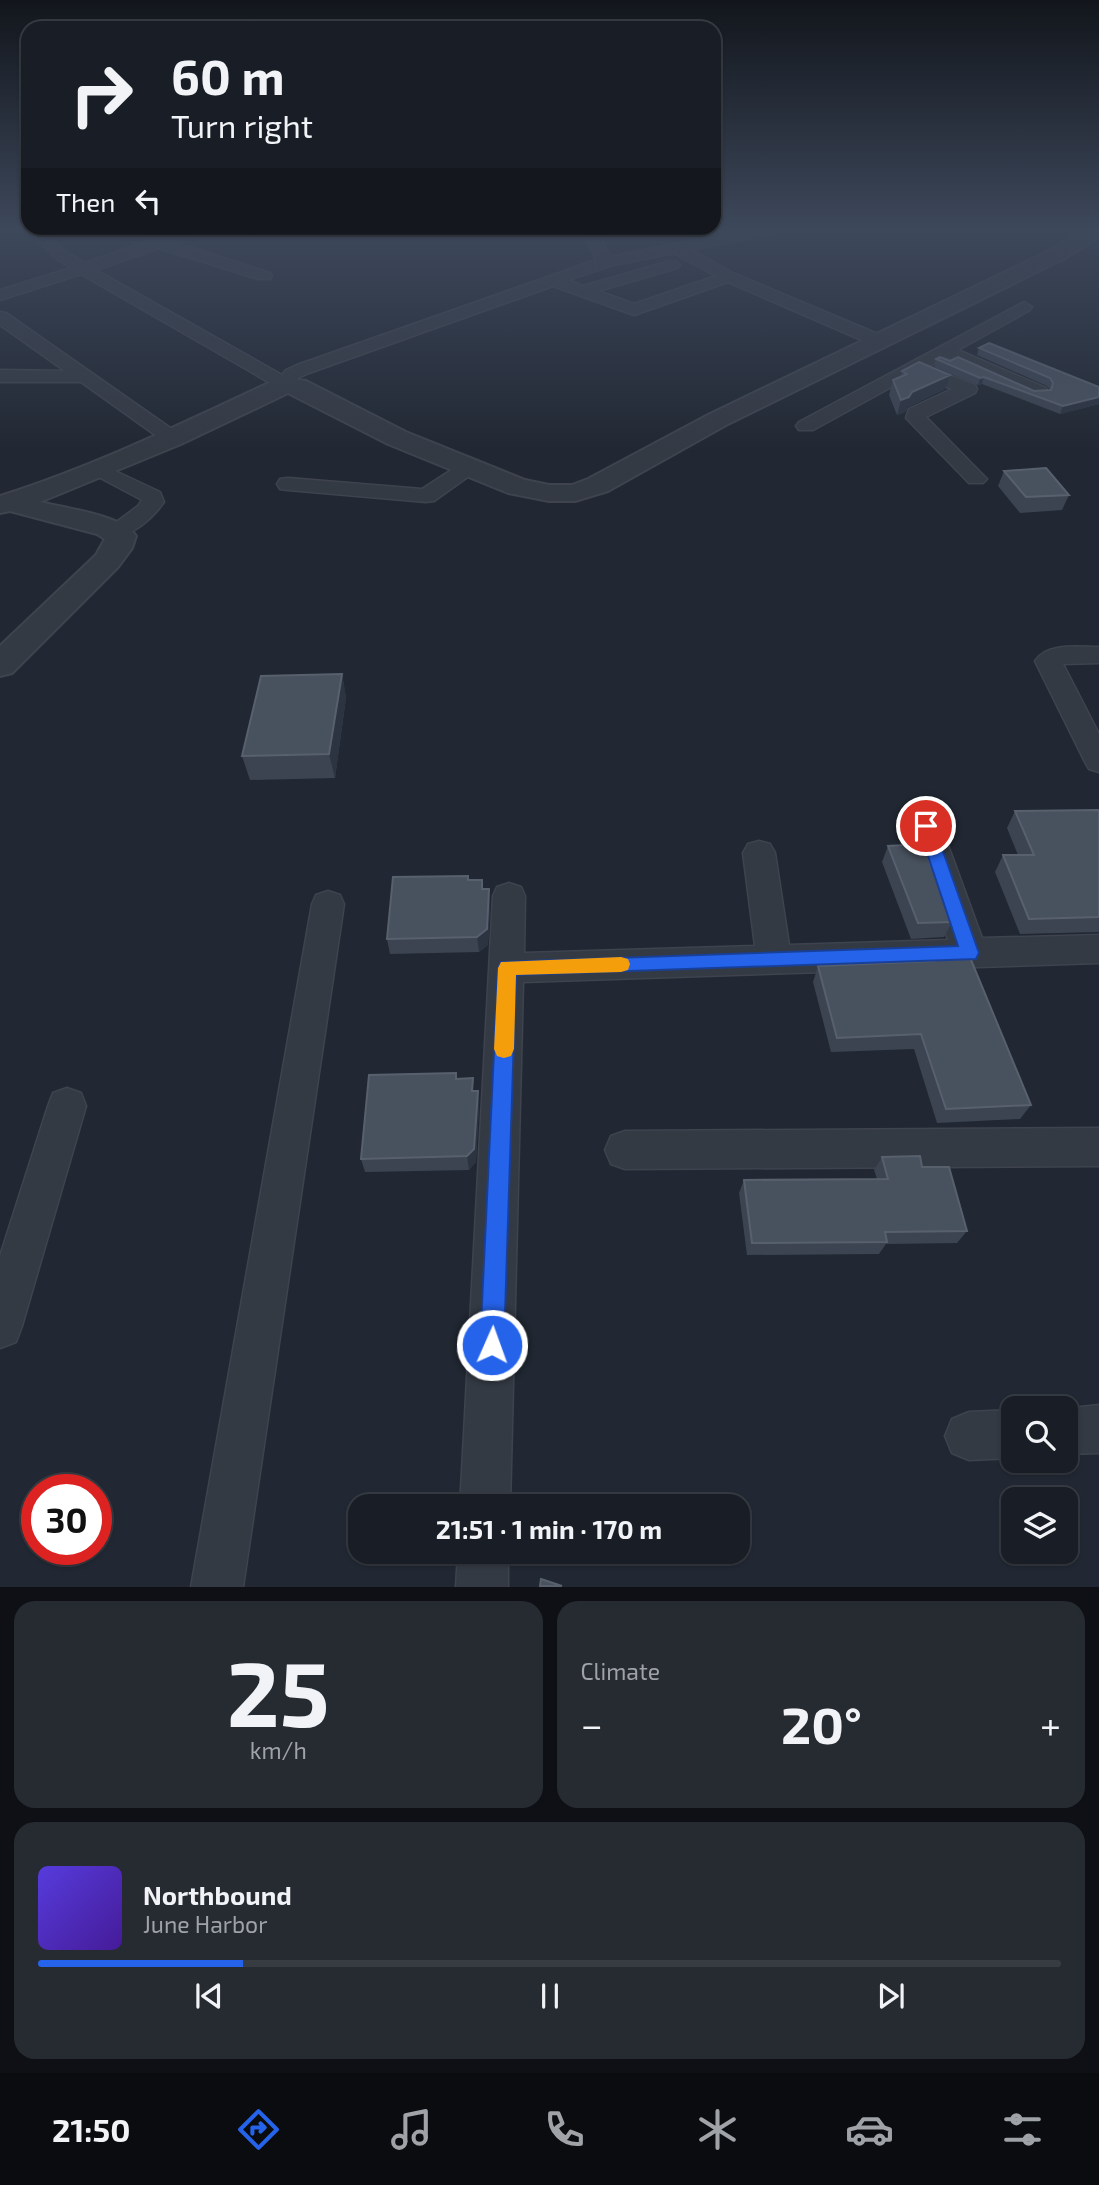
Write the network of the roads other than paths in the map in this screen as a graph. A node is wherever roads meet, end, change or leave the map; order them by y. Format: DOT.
graph roads {
  1 [pos="143,302"];
  2 [pos="493,302"];
  3 [pos="610,302"];
  4 [pos="659,302"];
  5 [pos="788,302"];
  6 [pos="959,302"];
  7 [pos="1024,307"];
  8 [pos="0,317"];
  9 [pos="879,341"];
  10 [pos="943,351"];
  11 [pos="913,367"];
  12 [pos="0,376"];
  13 [pos="84,377"];
  14 [pos="284,385"];
  15 [pos="1039,392"];
  16 [pos="806,426"];
  17 [pos="172,438"];
  18 [pos="469,467"];
  19 [pos="98,469"];
  20 [pos="976,479"];
  21 [pos="288,484"];
  22 [pos="6,504"];
  23 [pos="114,532"];
  24 [pos="1099,655"];
  25 [pos="0,665"];
  26 [pos="1099,762"];
  27 [pos="926,826"];
  28 [pos="760,853"];
  29 [pos="509,896"];
  30 [pos="328,904"];
  31 [pos="1099,949"];
  32 [pos="970,953"];
  33 [pos="774,960"];
  34 [pos="508,968"];
  35 [pos="67,1106"];
  36 [pos="1099,1147"];
  37 [pos="625,1150"];
  38 [pos="0,1326"];
  39 [pos="1099,1429"];
  40 [pos="1078,1430"];
  41 [pos="486,1494"];
  42 [pos="483,1564"];
  43 [pos="217,1587"];
  44 [pos="482,1587"];
  1 -- 14 [label="street"];
  2 -- 14 [label="street"];
  3 -- 4 [label="street"];
  5 -- 9 [label="street"];
  6 -- 9 [label="street"];
  7 -- 10 [label="street"];
  8 -- 13 [label="street"];
  9 -- 18 [label="street"];
  10 -- 11 [label="street"];
  10 -- 15 [label="street"];
  11 -- 16 [label="street"];
  11 -- 20 [label="street"];
  12 -- 13 [label="street"];
  13 -- 17 [label="street"];
  14 -- 17 [label="street"];
  14 -- 18 [label="street"];
  17 -- 19 [label="street"];
  18 -- 21 [label="street"];
  19 -- 22 [label="street"];
  19 -- 23 [label="street"];
  22 -- 23 [label="street"];
  23 -- 25 [label="street"];
  24 -- 26 [label="street"];
  27 -- 32 [label="street"];
  28 -- 33 [label="street"];
  29 -- 34 [label="street"];
  30 -- 43 [label="street"];
  31 -- 32 [label="street"];
  32 -- 33 [label="street"];
  33 -- 34 [label="street"];
  34 -- 41 [label="street"];
  35 -- 38 [label="street"];
  36 -- 37 [label="street"];
  39 -- 40 [label="street"];
  42 -- 44 [label="street"];
}
